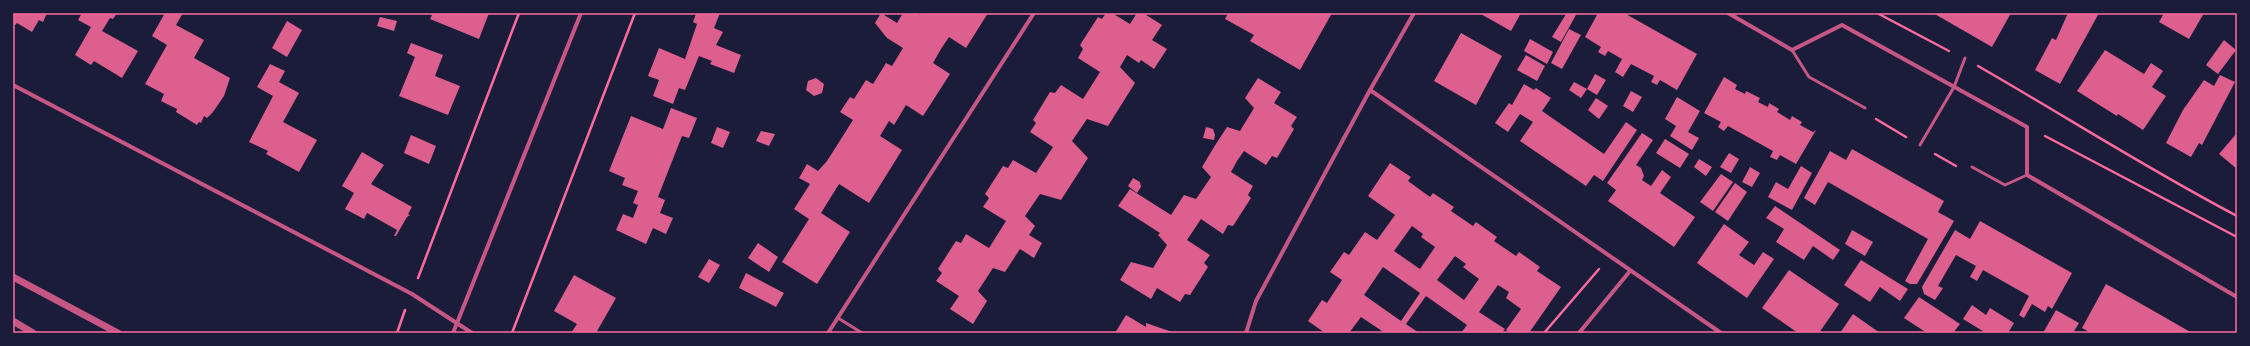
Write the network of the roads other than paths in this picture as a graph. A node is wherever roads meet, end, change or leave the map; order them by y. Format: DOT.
graph roads {
  1 [pos="581,13"];
  2 [pos="1034,13"];
  3 [pos="1414,13"];
  4 [pos="1728,13"];
  5 [pos="1792,50"];
  6 [pos="1965,58"];
  7 [pos="13,85"];
  8 [pos="1954,87"];
  9 [pos="1370,90"];
  10 [pos="1865,108"];
  11 [pos="1920,145"];
  12 [pos="1972,167"];
  13 [pos="2027,176"];
  14 [pos="1630,271"];
  15 [pos="13,277"];
  16 [pos="2237,297"];
  17 [pos="838,318"];
  18 [pos="13,321"];
  19 [pos="457,322"];
  20 [pos="33,333"];
  21 [pos="118,333"];
  22 [pos="453,333"];
  23 [pos="472,333"];
  24 [pos="828,333"];
  25 [pos="862,333"];
  26 [pos="1246,333"];
  27 [pos="1579,333"];
  28 [pos="1721,333"];
  1 -- 19 [label="street"];
  2 -- 17 [label="street"];
  3 -- 9 [label="street"];
  4 -- 5 [label="street"];
  5 -- 8 [label="street"];
  5 -- 10 [label="lane"];
  6 -- 8 [label="lane"];
  7 -- 19 [label="street"];
  8 -- 11 [label="lane"];
  8 -- 13 [label="street"];
  9 -- 14 [label="street"];
  9 -- 26 [label="street"];
  12 -- 13 [label="lane"];
  13 -- 16 [label="street"];
  14 -- 27 [label="street"];
  14 -- 28 [label="street"];
  15 -- 21 [label="street"];
  17 -- 24 [label="street"];
  17 -- 25 [label="lane"];
  18 -- 20 [label="street"];
  19 -- 22 [label="street"];
  19 -- 23 [label="street"];
}
